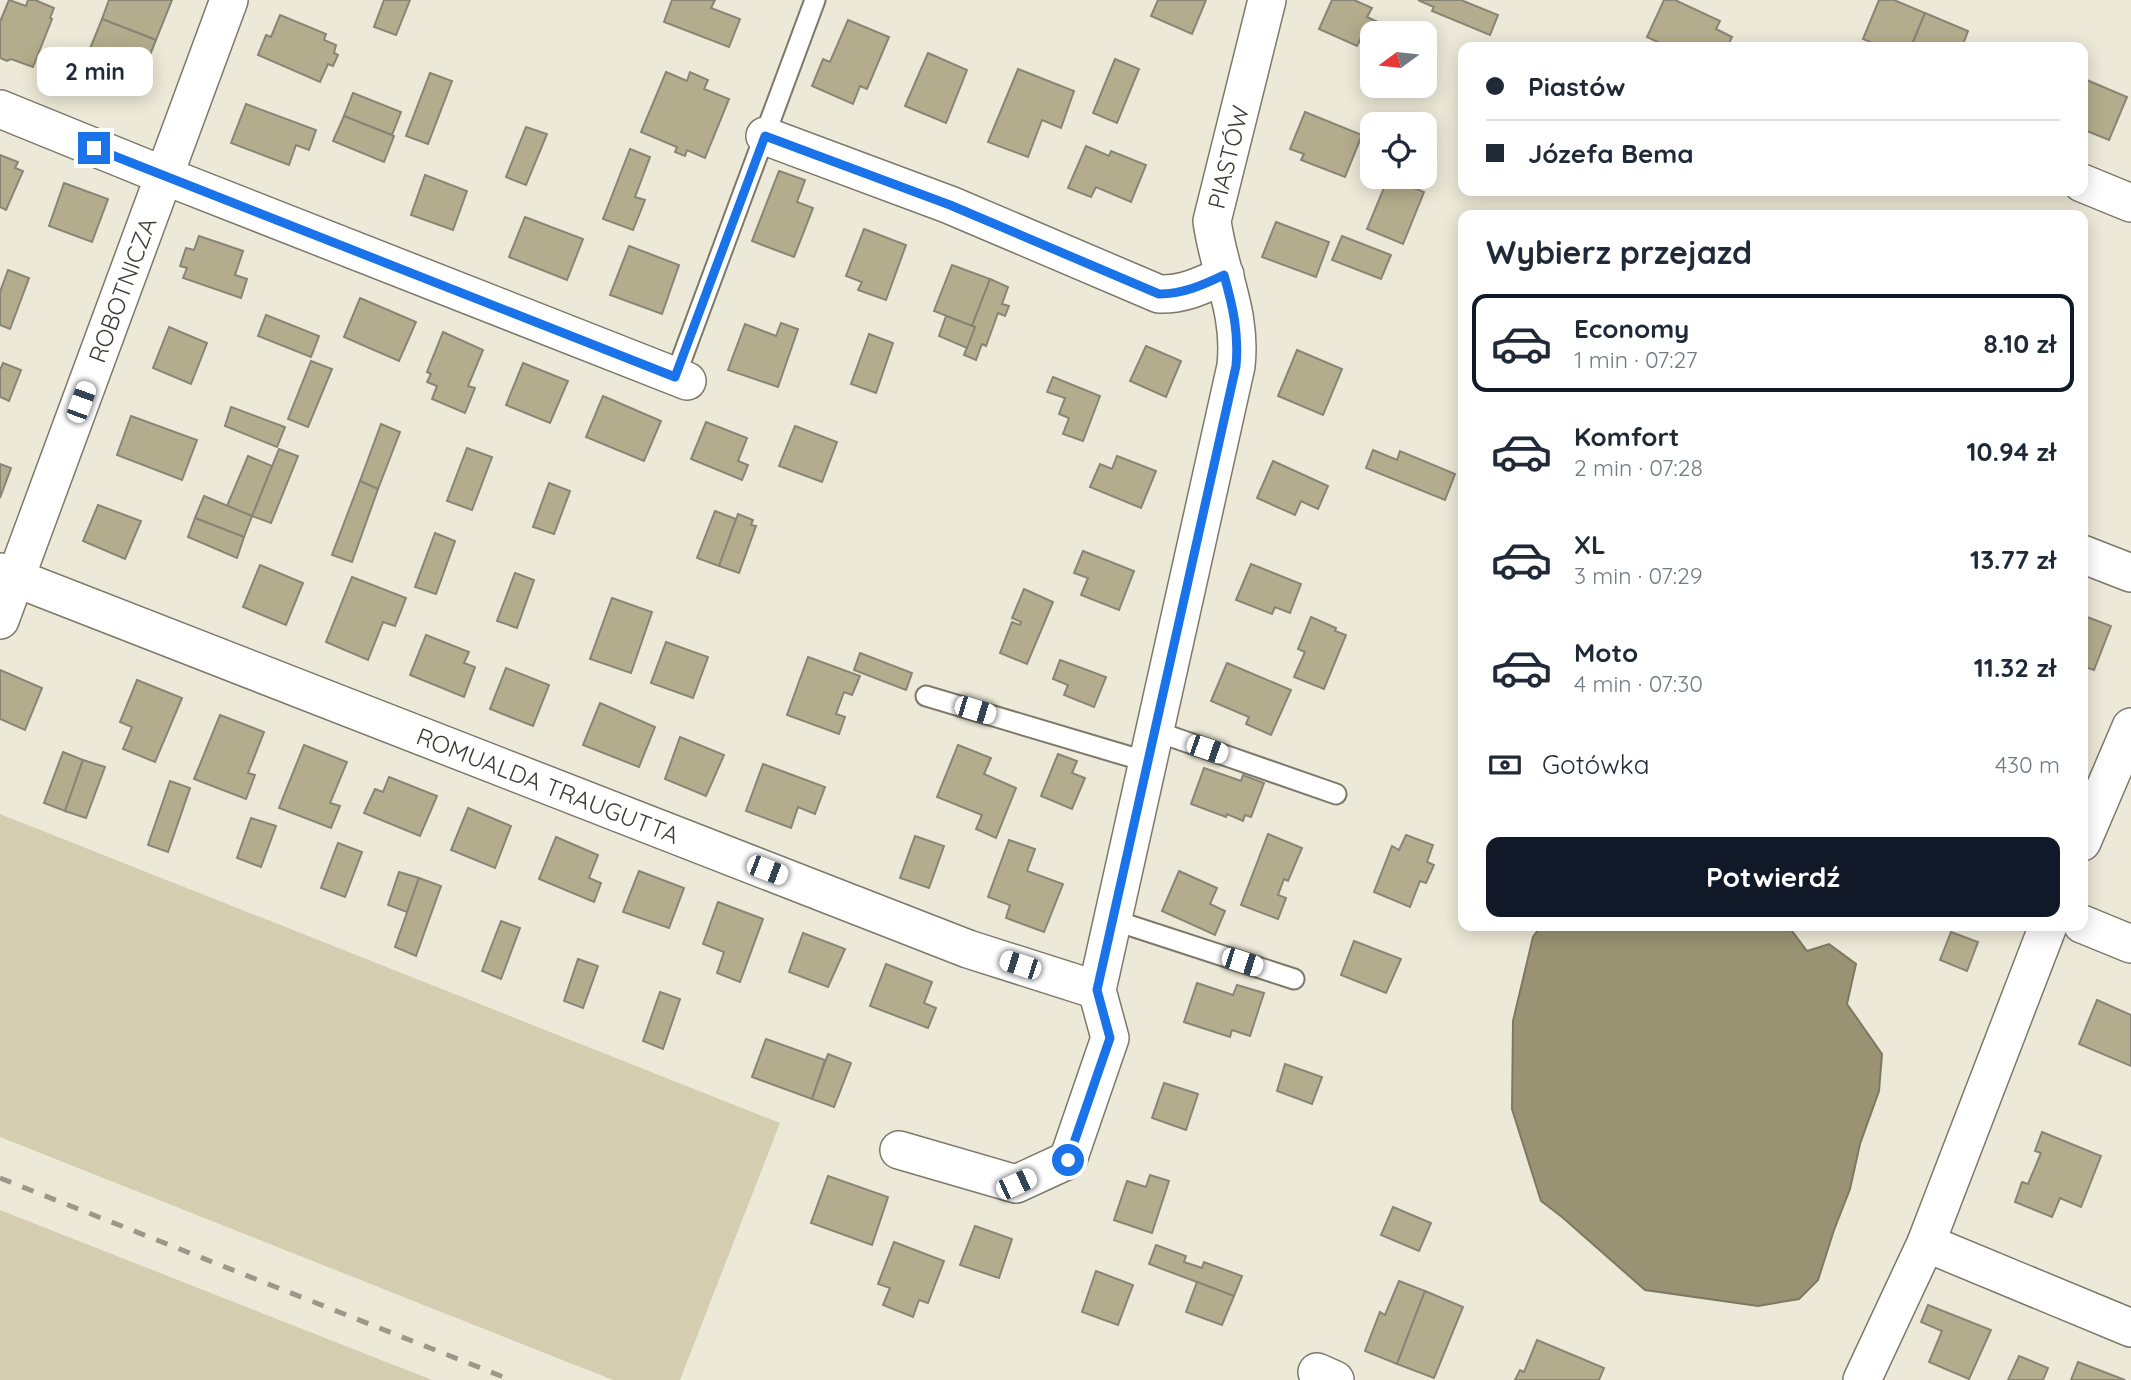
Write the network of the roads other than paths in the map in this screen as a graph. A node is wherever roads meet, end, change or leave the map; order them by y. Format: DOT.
graph roads {
  1 [pos="229,0"];
  2 [pos="815,0"];
  3 [pos="1267,0"];
  4 [pos="0,109"];
  5 [pos="765,136"];
  6 [pos="165,176"];
  7 [pos="2088,185"];
  8 [pos="2131,203"];
  9 [pos="1224,275"];
  10 [pos="681,379"];
  11 [pos="2088,556"];
  12 [pos="2131,573"];
  13 [pos="8,575"];
  14 [pos="0,620"];
  15 [pos="926,696"];
  16 [pos="2131,727"];
  17 [pos="1151,746"];
  18 [pos="1336,794"];
  19 [pos="2088,828"];
  20 [pos="1113,920"];
  21 [pos="2088,926"];
  22 [pos="2038,931"];
  23 [pos="2131,944"];
  24 [pos="1294,979"];
  25 [pos="1097,990"];
  26 [pos="899,1150"];
  27 [pos="1926,1243"];
  28 [pos="2131,1328"];
  29 [pos="1862,1380"];
  1 -- 6 [label="street, ROBOTNICZA"];
  2 -- 5 [label="lane"];
  3 -- 9 [label="street, PIASTÓW"];
  4 -- 6 [label="street"];
  5 -- 9 [label="street"];
  5 -- 10 [label="lane"];
  6 -- 10 [label="street"];
  6 -- 13 [label="street, ROBOTNICZA"];
  7 -- 8 [label="street"];
  9 -- 17 [label="street, PIASTÓW"];
  11 -- 12 [label="street"];
  13 -- 14 [label="street, ROBOTNICZA"];
  13 -- 25 [label="street, ROMUALDA TRAUGUTTA"];
  15 -- 17 [label="lane"];
  16 -- 19 [label="street"];
  17 -- 18 [label="lane"];
  17 -- 20 [label="street, PIASTÓW"];
  20 -- 24 [label="lane"];
  20 -- 25 [label="street, PIASTÓW"];
  21 -- 23 [label="street"];
  22 -- 27 [label="street"];
  25 -- 26 [label="street, PIASTÓW"];
  27 -- 28 [label="street"];
  27 -- 29 [label="street"];
}
